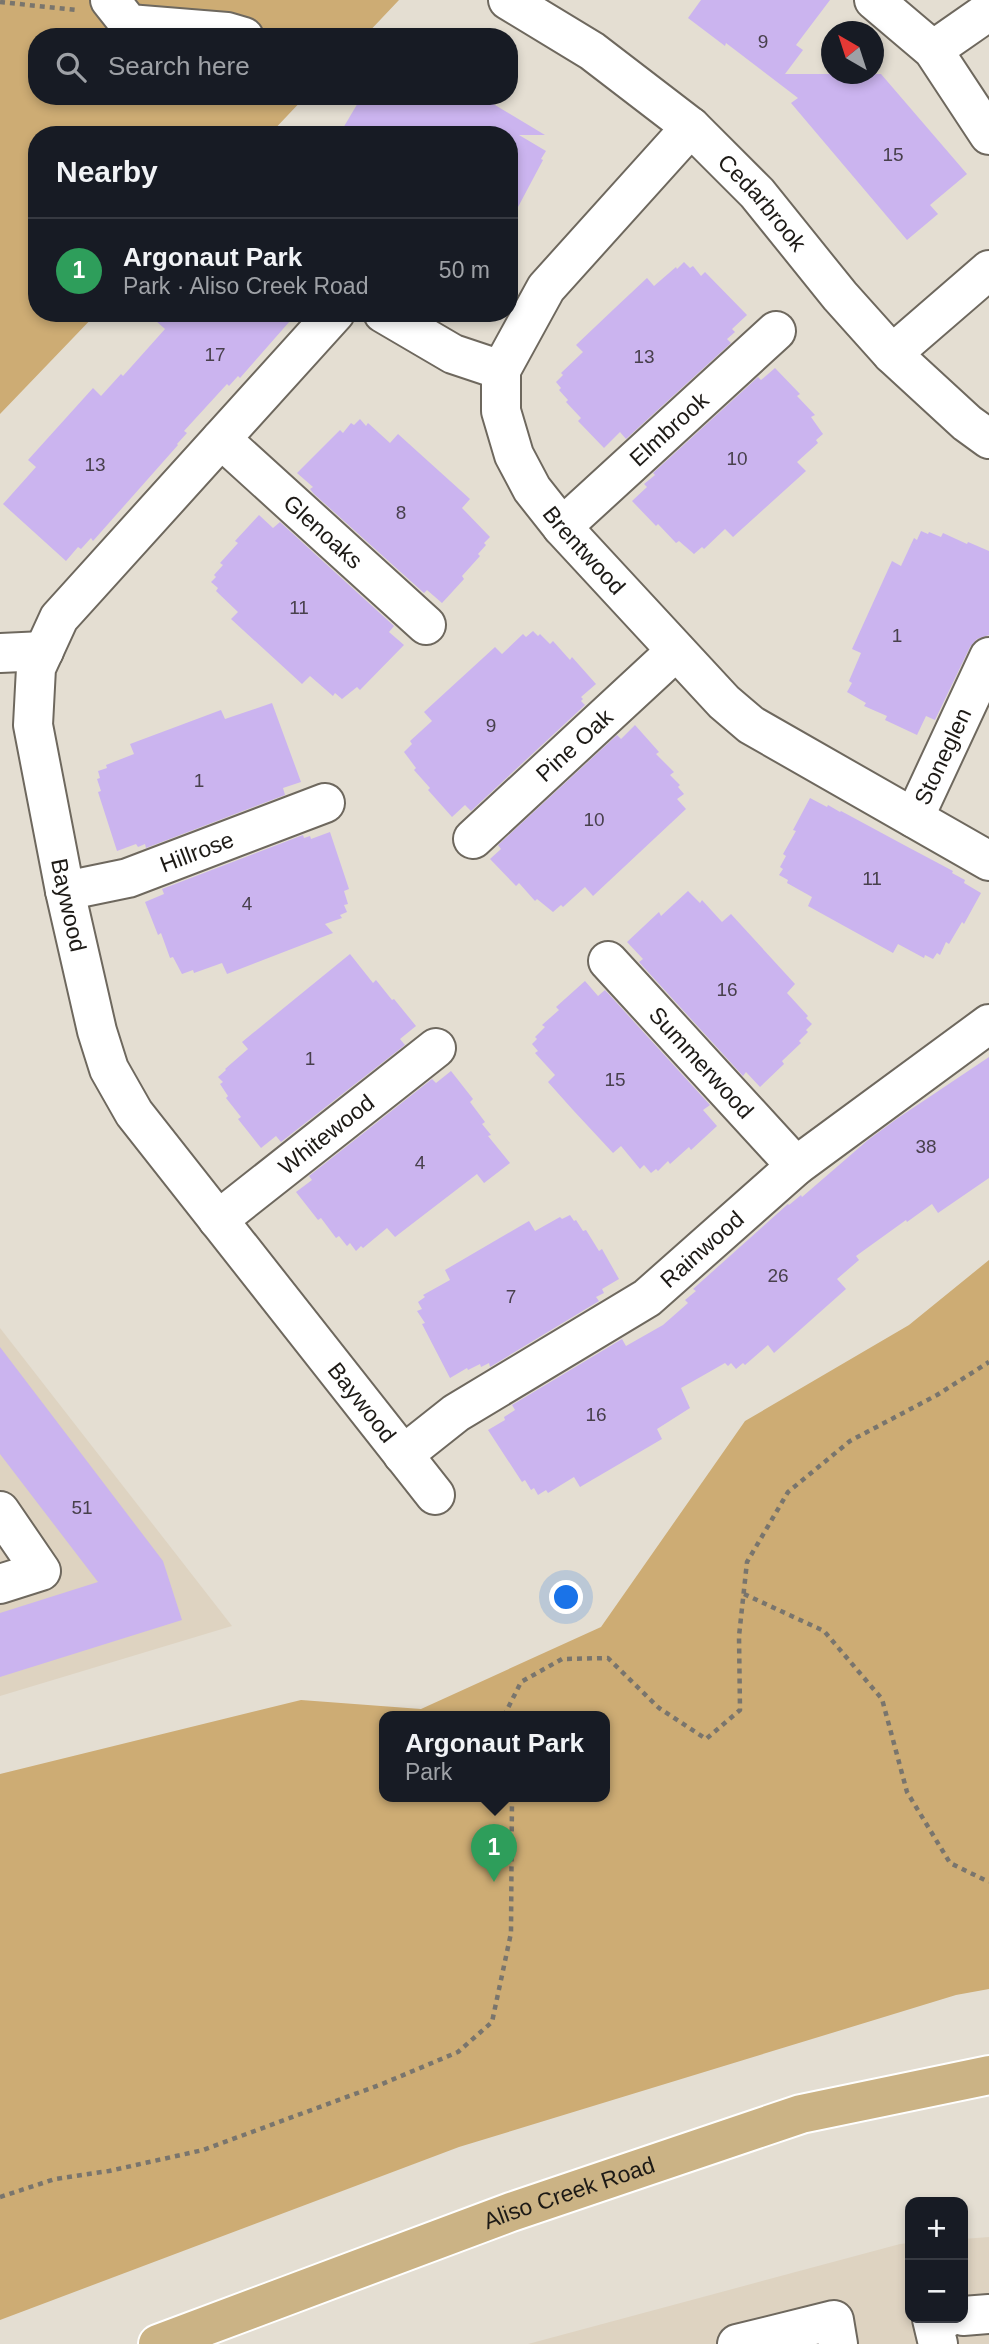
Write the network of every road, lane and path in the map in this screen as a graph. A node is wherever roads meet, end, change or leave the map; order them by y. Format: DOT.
graph roads {
  1 [pos="508,0"];
  2 [pos="873,0"];
  3 [pos="110,1"];
  4 [pos="0,2"];
  5 [pos="989,11"];
  6 [pos="179,28"];
  7 [pos="933,50"];
  8 [pos="691,127"];
  9 [pos="989,135"];
  10 [pos="989,270"];
  11 [pos="327,322"];
  12 [pos="398,322"];
  13 [pos="776,331"];
  14 [pos="892,354"];
  15 [pos="501,370"];
  16 [pos="221,439"];
  17 [pos="989,439"];
  18 [pos="562,527"];
  19 [pos="426,625"];
  20 [pos="44,651"];
  21 [pos="676,651"];
  22 [pos="0,653"];
  23 [pos="989,657"];
  24 [pos="325,803"];
  25 [pos="914,818"];
  26 [pos="473,839"];
  27 [pos="989,861"];
  28 [pos="65,891"];
  29 [pos="608,961"];
  30 [pos="989,1024"];
  31 [pos="436,1048"];
  32 [pos="796,1166"];
  33 [pos="218,1220"];
  34 [pos="989,1362"];
  35 [pos="403,1455"];
  36 [pos="435,1495"];
  37 [pos="0,1511"];
  38 [pos="0,1584"];
  39 [pos="744,1594"];
  40 [pos="506,1711"];
  41 [pos="513,1802"];
  42 [pos="989,1882"];
  43 [pos="989,2075"];
  44 [pos="0,2197"];
  45 [pos="989,2314"];
  46 [pos="968,2316"];
  47 [pos="933,2323"];
  48 [pos="158,2344"];
  49 [pos="737,2344"];
  50 [pos="838,2344"];
  51 [pos="938,2344"];
  1 -- 8 [label="street, Cedarbrook"];
  2 -- 7 [label="street"];
  3 -- 4 [label="path"];
  3 -- 6 [label="street"];
  5 -- 7 [label="street"];
  7 -- 9 [label="street"];
  8 -- 14 [label="street, Cedarbrook"];
  8 -- 15 [label="street"];
  10 -- 14 [label="street"];
  11 -- 16 [label="street, Baywood"];
  12 -- 15 [label="street"];
  13 -- 18 [label="street, Elmbrook"];
  14 -- 17 [label="street, Cedarbrook"];
  15 -- 18 [label="street, Brentwood"];
  16 -- 19 [label="street, Glenoaks"];
  16 -- 20 [label="street, Baywood"];
  18 -- 21 [label="street, Brentwood"];
  20 -- 22 [label="street"];
  20 -- 28 [label="street, Baywood"];
  21 -- 25 [label="street, Brentwood"];
  21 -- 26 [label="street, Pine Oak"];
  23 -- 25 [label="street, Stoneglen"];
  24 -- 28 [label="street, Hillrose"];
  25 -- 27 [label="street, Brentwood"];
  28 -- 33 [label="street, Baywood"];
  29 -- 32 [label="street, Summerwood"];
  30 -- 32 [label="street, Rainwood"];
  31 -- 33 [label="street, Whitewood"];
  32 -- 35 [label="street, Rainwood"];
  33 -- 35 [label="street, Baywood"];
  34 -- 39 [label="path"];
  35 -- 36 [label="street, Baywood"];
  37 -- 38 [label="street"];
  39 -- 40 [label="path"];
  39 -- 42 [label="path"];
  41 -- 44 [label="path"];
  43 -- 48 [label="main road, Aliso Creek Road"];
  45 -- 46 [label="street"];
  47 -- 51 [label="street"];
  49 -- 50 [label="street"];
}
